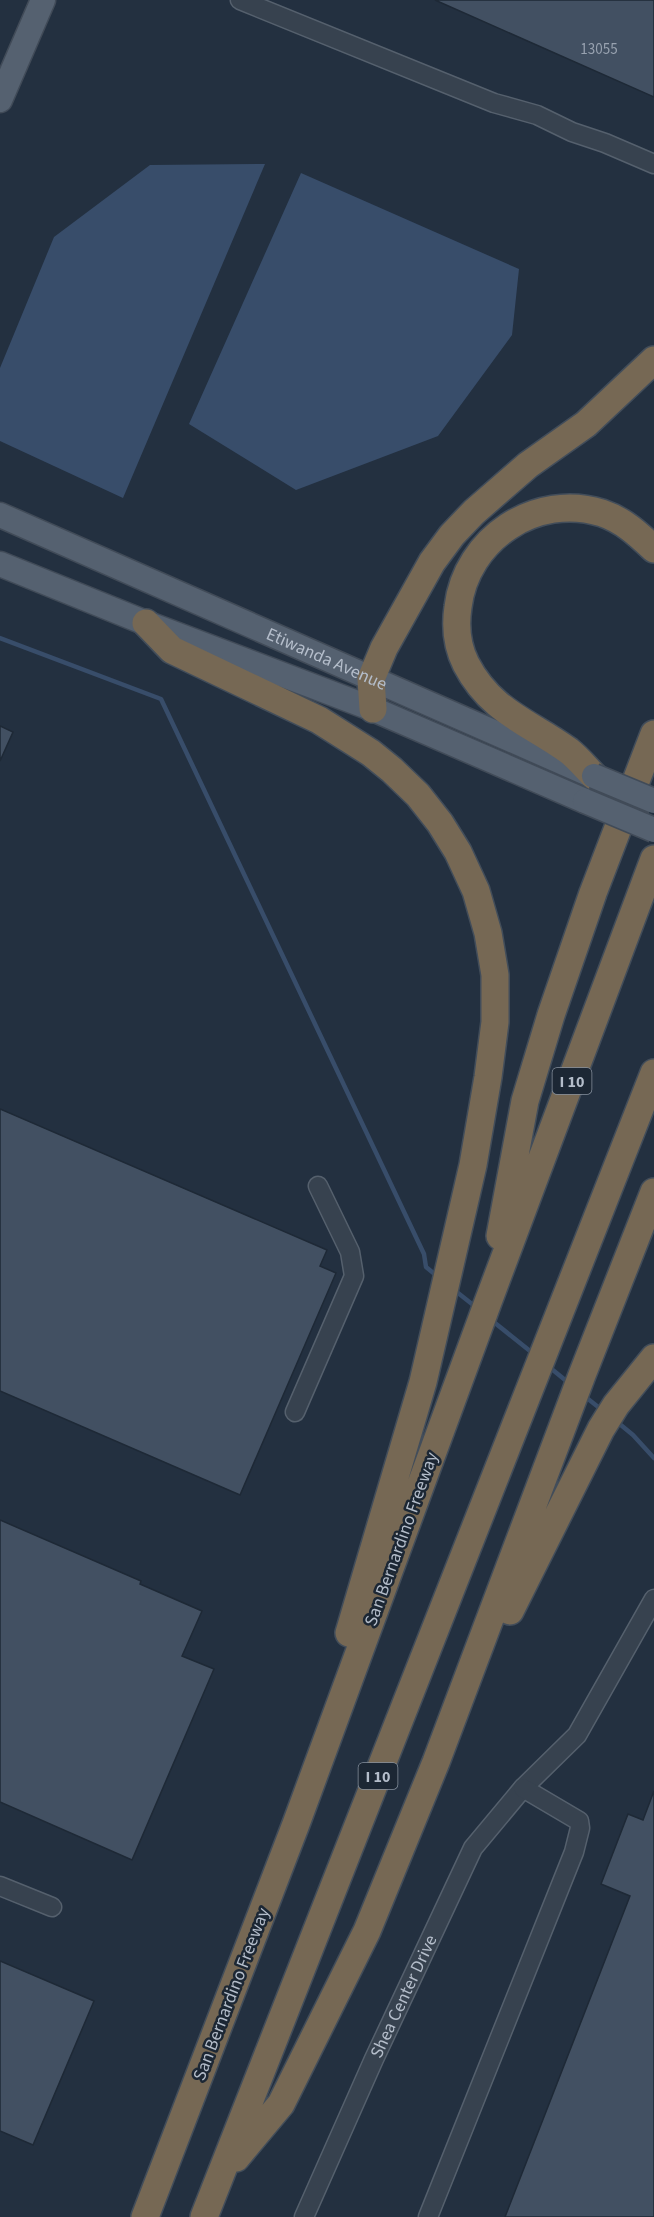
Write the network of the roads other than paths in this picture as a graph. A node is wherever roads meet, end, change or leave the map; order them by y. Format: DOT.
graph roads {
  1 [pos="43,0"];
  2 [pos="240,0"];
  3 [pos="0,100"];
  4 [pos="654,164"];
  5 [pos="654,360"];
  6 [pos="0,515"];
  7 [pos="654,549"];
  8 [pos="0,564"];
  9 [pos="146,623"];
  10 [pos="371,679"];
  11 [pos="373,710"];
  12 [pos="654,734"];
  13 [pos="590,789"];
  14 [pos="654,801"];
  15 [pos="654,830"];
  16 [pos="654,859"];
  17 [pos="654,1073"];
  18 [pos="318,1186"];
  19 [pos="654,1192"];
  20 [pos="488,1302"];
  21 [pos="654,1358"];
  22 [pos="295,1412"];
  23 [pos="654,1599"];
  24 [pos="523,1788"];
  25 [pos="296,1824"];
  26 [pos="0,1886"];
  27 [pos="52,1907"];
  28 [pos="367,1931"];
  29 [pos="222,2175"];
  30 [pos="145,2217"];
  31 [pos="204,2217"];
  32 [pos="304,2217"];
  33 [pos="428,2217"];
  1 -- 3 [label="main road"];
  2 -- 4 [label="street"];
  5 -- 10 [label="highway"];
  6 -- 10 [label="main road, Etiwanda Avenue"];
  7 -- 13 [label="highway"];
  8 -- 9 [label="main road, Etiwanda Avenue"];
  9 -- 11 [label="main road, Etiwanda Avenue"];
  9 -- 25 [label="highway"];
  10 -- 11 [label="highway"];
  10 -- 13 [label="main road, Etiwanda Avenue"];
  11 -- 13 [label="main road, Etiwanda Avenue"];
  12 -- 20 [label="highway"];
  13 -- 14 [label="main road, Etiwanda Avenue, bridge"];
  13 -- 15 [label="main road, Etiwanda Avenue, bridge"];
  16 -- 20 [label="highway, San Bernardino Freeway / I 10"];
  17 -- 29 [label="highway, I 10"];
  18 -- 22 [label="street"];
  19 -- 28 [label="highway"];
  20 -- 25 [label="highway, San Bernardino Freeway / I 10"];
  21 -- 28 [label="highway"];
  23 -- 24 [label="street, Shea Center Drive"];
  24 -- 32 [label="street, Shea Center Drive"];
  24 -- 33 [label="street"];
  25 -- 30 [label="highway, San Bernardino Freeway / I 10"];
  26 -- 27 [label="street"];
  28 -- 29 [label="highway"];
  29 -- 31 [label="highway, I 10"];
}
